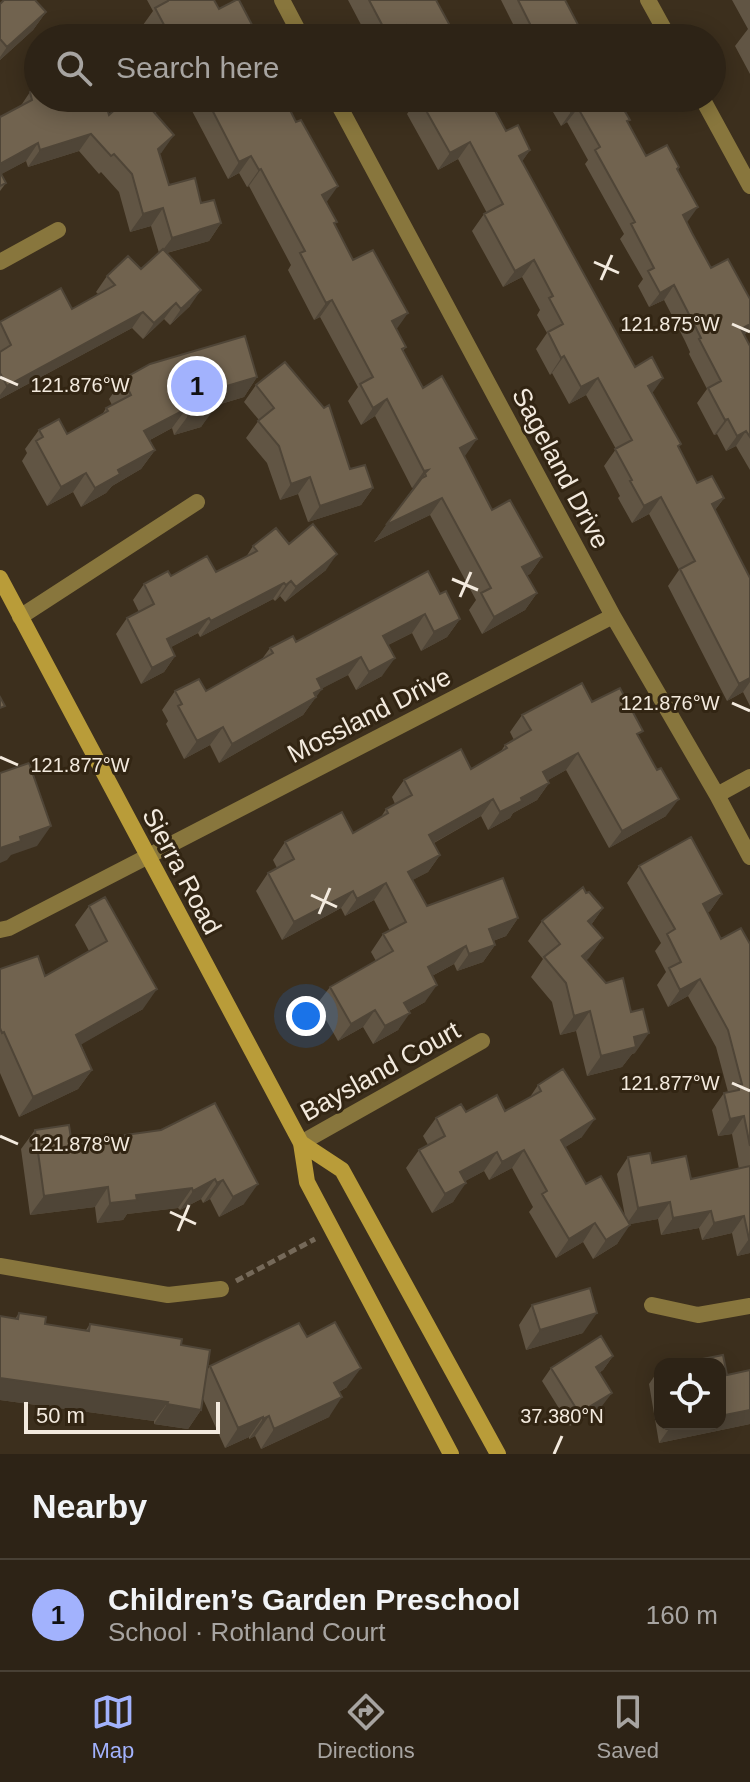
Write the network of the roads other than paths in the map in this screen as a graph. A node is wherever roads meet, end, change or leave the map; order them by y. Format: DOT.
graph roads {
  1 [pos="282,0"];
  2 [pos="648,0"];
  3 [pos="295,24"];
  4 [pos="661,24"];
  5 [pos="343,112"];
  6 [pos="710,112"];
  7 [pos="750,186"];
  8 [pos="58,230"];
  9 [pos="0,262"];
  10 [pos="197,502"];
  11 [pos="0,578"];
  12 [pos="613,616"];
  13 [pos="20,617"];
  14 [pos="750,777"];
  15 [pos="717,795"];
  16 [pos="147,856"];
  17 [pos="750,857"];
  18 [pos="0,930"];
  19 [pos="482,1041"];
  20 [pos="301,1143"];
  21 [pos="0,1266"];
  22 [pos="221,1289"];
  23 [pos="652,1305"];
  24 [pos="750,1306"];
  25 [pos="451,1454"];
  26 [pos="498,1454"];
  1 -- 3 [label="street"];
  2 -- 4 [label="street"];
  5 -- 12 [label="street, Sageland Drive"];
  6 -- 7 [label="street"];
  8 -- 9 [label="street"];
  10 -- 13 [label="street"];
  11 -- 13 [label="main road, Sierra Road"];
  12 -- 15 [label="street, Sageland Drive"];
  12 -- 16 [label="street, Mossland Drive"];
  13 -- 16 [label="main road, Sierra Road"];
  14 -- 15 [label="street"];
  15 -- 17 [label="street, Sageland Drive"];
  16 -- 18 [label="street, Mossland Drive"];
  16 -- 20 [label="main road, Sierra Road"];
  19 -- 20 [label="street, Baysland Court"];
  20 -- 25 [label="main road, Sierra Road"];
  20 -- 26 [label="main road, Sierra Road"];
  21 -- 22 [label="street"];
  23 -- 24 [label="street"];
}
